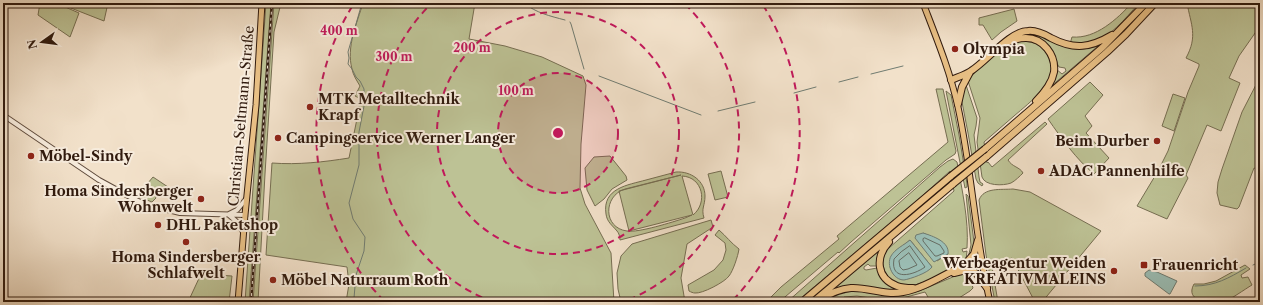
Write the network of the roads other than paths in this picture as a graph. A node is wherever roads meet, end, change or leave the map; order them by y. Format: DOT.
graph roads {
  1 [pos="262,3"];
  2 [pos="923,3"];
  3 [pos="1146,3"];
  4 [pos="1155,3"];
  5 [pos="1122,29"];
  6 [pos="1004,43"];
  7 [pos="970,72"];
  8 [pos="951,80"];
  9 [pos="958,104"];
  10 [pos="3,115"];
  11 [pos="1016,122"];
  12 [pos="246,198"];
  13 [pos="229,215"];
  14 [pos="245,215"];
  15 [pos="907,223"];
  16 [pos="243,232"];
  17 [pos="978,240"];
  18 [pos="982,263"];
  19 [pos="964,267"];
  20 [pos="917,288"];
  21 [pos="987,288"];
  22 [pos="238,302"];
  23 [pos="802,302"];
  24 [pos="814,302"];
  25 [pos="990,302"];
  1 -- 12 [label="main road, Christian-Seltmann-Straße"];
  2 -- 8 [label="main road"];
  3 -- 5 [label="highway"];
  4 -- 15 [label="highway, bridge"];
  5 -- 6 [label="highway"];
  5 -- 11 [label="highway"];
  6 -- 7 [label="highway"];
  6 -- 11 [label="highway"];
  7 -- 8 [label="highway"];
  7 -- 9 [label="highway"];
  8 -- 9 [label="main road"];
  9 -- 17 [label="main road"];
  10 -- 13 [label="street"];
  11 -- 23 [label="highway, bridge"];
  12 -- 13 [label="street"];
  12 -- 14 [label="main road, Christian-Seltmann-Straße"];
  13 -- 14 [label="street"];
  13 -- 16 [label="street"];
  14 -- 16 [label="main road, Christian-Seltmann-Straße"];
  15 -- 20 [label="highway"];
  15 -- 24 [label="highway"];
  16 -- 22 [label="main road, Christian-Seltmann-Straße"];
  17 -- 18 [label="main road"];
  17 -- 19 [label="highway"];
  18 -- 19 [label="highway"];
  18 -- 21 [label="main road"];
  19 -- 20 [label="highway"];
  19 -- 21 [label="highway"];
  20 -- 24 [label="highway"];
  21 -- 25 [label="main road"];
}
